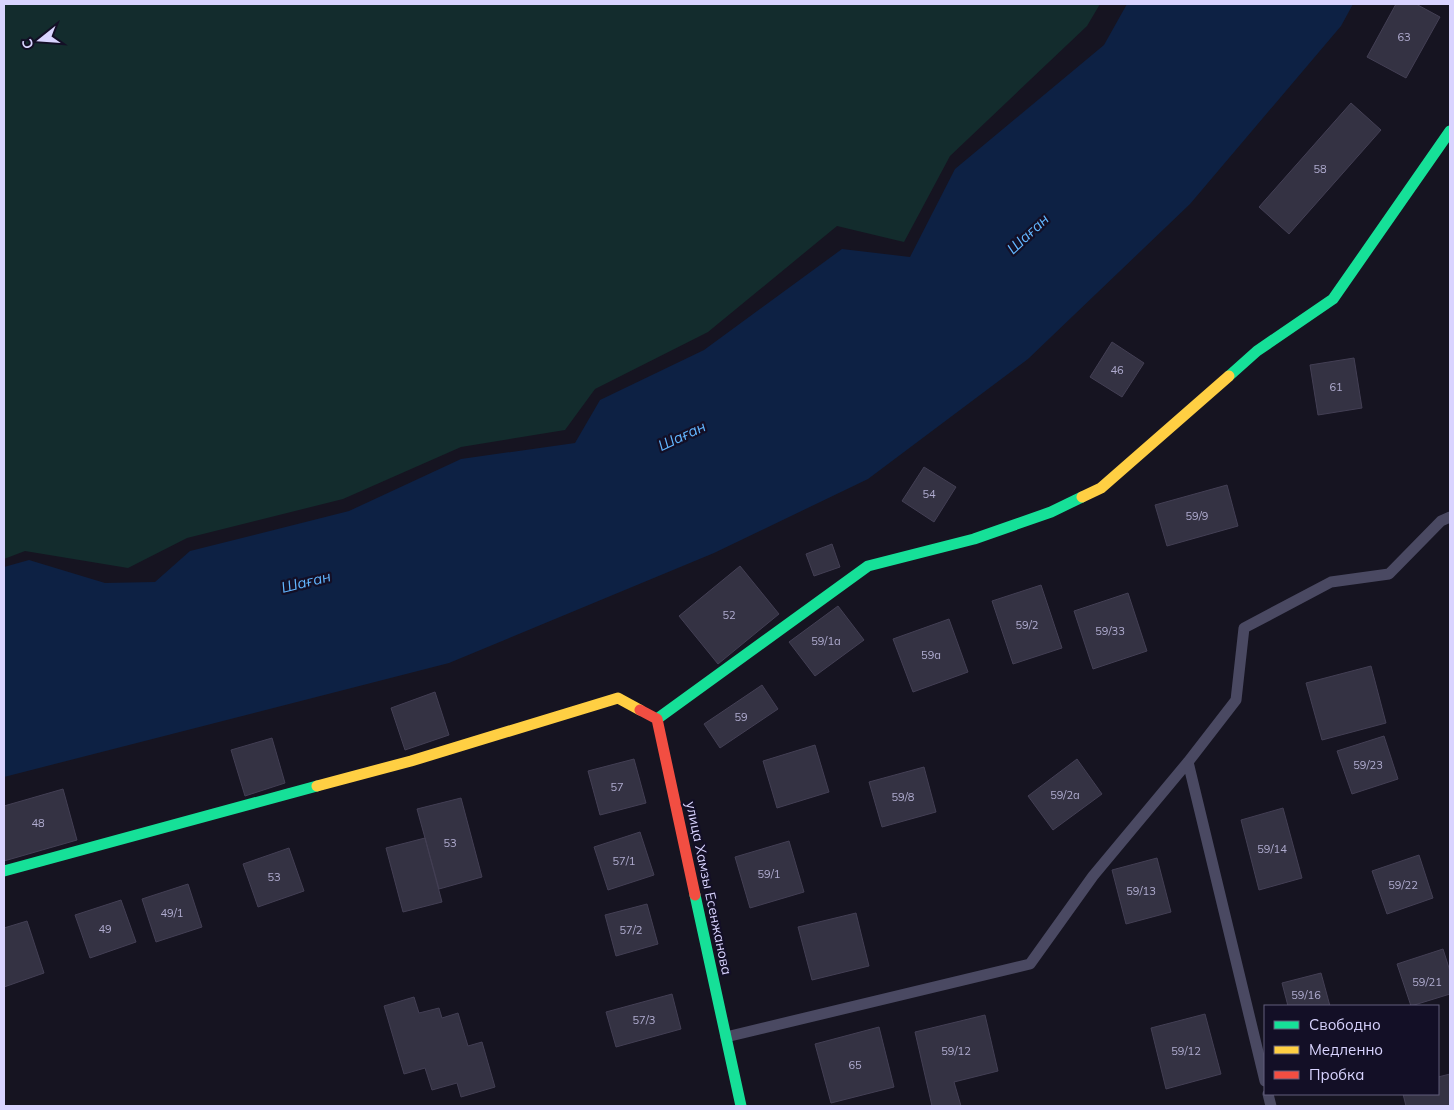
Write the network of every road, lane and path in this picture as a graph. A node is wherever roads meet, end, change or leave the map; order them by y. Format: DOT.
graph roads {
  1 [pos="1450,131"];
  2 [pos="1450,517"];
  3 [pos="657,720"];
  4 [pos="1188,762"];
  5 [pos="4,871"];
  6 [pos="726,1037"];
  7 [pos="1264,1077"];
  8 [pos="741,1106"];
  1 -- 3 [label="street"];
  2 -- 4 [label="lane"];
  3 -- 5 [label="street"];
  3 -- 6 [label="street, улица Хамзы Есенжанова"];
  4 -- 6 [label="lane"];
  4 -- 7 [label="lane"];
  6 -- 8 [label="street, улица Хамзы Есенжанова"];
}
